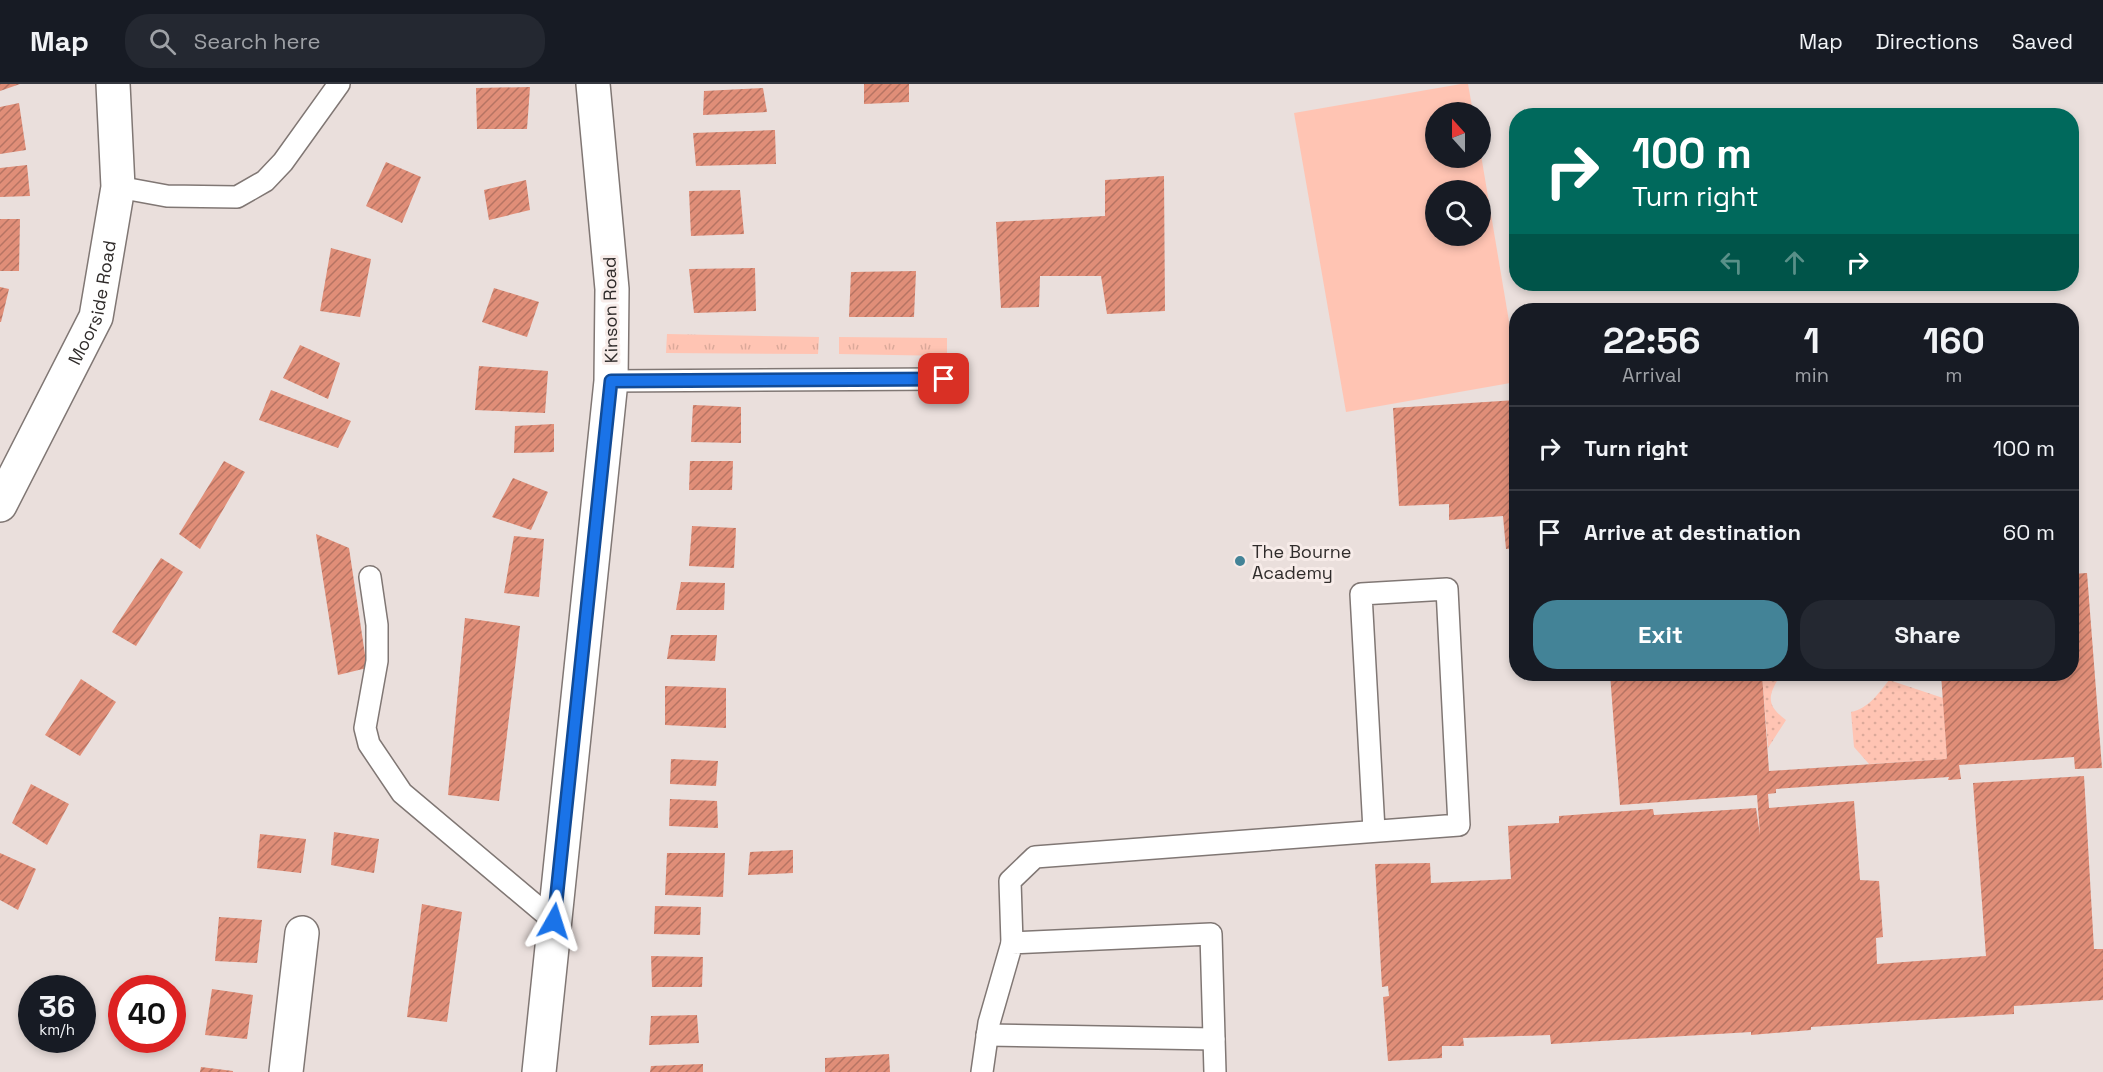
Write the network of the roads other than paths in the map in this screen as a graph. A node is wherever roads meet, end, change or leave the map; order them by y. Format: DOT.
graph roads {
  1 [pos="114,84"];
  2 [pos="339,84"];
  3 [pos="593,84"];
  4 [pos="118,187"];
  5 [pos="944,379"];
  6 [pos="611,381"];
  7 [pos="0,505"];
  8 [pos="370,577"];
  9 [pos="1374,830"];
  10 [pos="554,921"];
  11 [pos="302,933"];
  12 [pos="1012,943"];
  13 [pos="987,1035"];
  14 [pos="1214,1039"];
  15 [pos="286,1072"];
  16 [pos="538,1072"];
  17 [pos="982,1072"];
  18 [pos="1215,1072"];
  1 -- 4 [label="street, Moorside Road"];
  2 -- 4 [label="lane"];
  3 -- 6 [label="street, Kinson Road"];
  4 -- 7 [label="street, Moorside Road"];
  5 -- 6 [label="lane"];
  6 -- 10 [label="street, Kinson Road"];
  8 -- 10 [label="lane"];
  9 -- 9 [label="lane"];
  9 -- 12 [label="lane"];
  10 -- 16 [label="street, Kinson Road"];
  11 -- 15 [label="street"];
  12 -- 13 [label="lane"];
  12 -- 14 [label="lane"];
  13 -- 14 [label="lane"];
  13 -- 17 [label="lane"];
  14 -- 18 [label="lane"];
}
